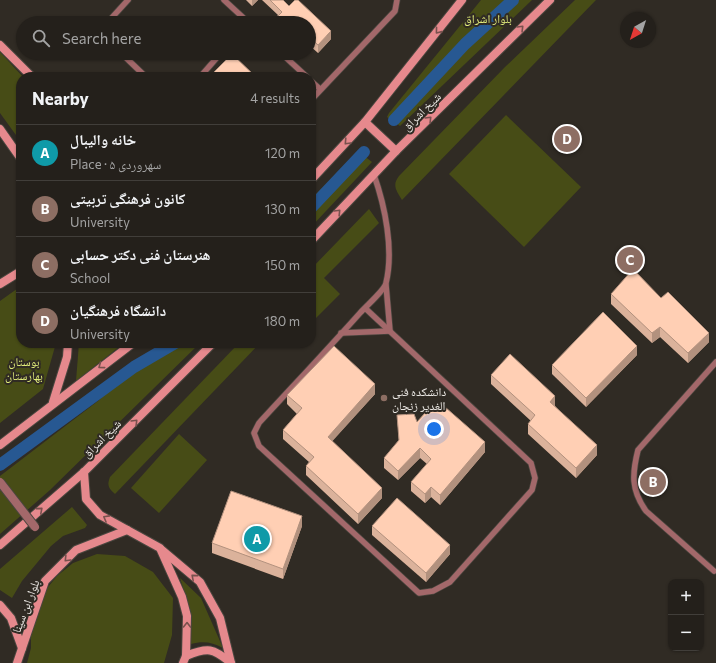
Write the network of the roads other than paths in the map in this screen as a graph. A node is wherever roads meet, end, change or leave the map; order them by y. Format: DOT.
graph roads {
  1 [pos="128,0"];
  2 [pos="224,0"];
  3 [pos="396,0"];
  4 [pos="462,0"];
  5 [pos="550,0"];
  6 [pos="113,16"];
  7 [pos="241,16"];
  8 [pos="0,45"];
  9 [pos="128,60"];
  10 [pos="215,60"];
  11 [pos="289,60"];
  12 [pos="27,72"];
  13 [pos="141,72"];
  14 [pos="204,72"];
  15 [pos="302,72"];
  16 [pos="316,86"];
  17 [pos="320,90"];
  18 [pos="316,94"];
  19 [pos="365,122"];
  20 [pos="0,129"];
  21 [pos="16,151"];
  22 [pos="396,152"];
  23 [pos="316,175"];
  24 [pos="374,175"];
  25 [pos="316,236"];
  26 [pos="16,274"];
  27 [pos="0,284"];
  28 [pos="386,285"];
  29 [pos="365,308"];
  30 [pos="390,331"];
  31 [pos="342,333"];
  32 [pos="68,348"];
  33 [pos="126,348"];
  34 [pos="208,348"];
  35 [pos="716,362"];
  36 [pos="53,402"];
  37 [pos="0,445"];
  38 [pos="84,472"];
  39 [pos="0,482"];
  40 [pos="35,527"];
  41 [pos="127,530"];
  42 [pos="0,545"];
  43 [pos="160,548"];
  44 [pos="714,572"];
  45 [pos="0,605"];
  46 [pos="22,648"];
  47 [pos="185,659"];
  48 [pos="17,663"];
  49 [pos="231,663"];
  1 -- 6 [label="lane"];
  2 -- 7 [label="lane"];
  3 -- 17 [label="lane"];
  4 -- 19 [label="main road, one-way"];
  22 -- 5 [label="main road, شیخ اشراق, one-way"];
  8 -- 12 [label="main road"];
  9 -- 13 [label="lane"];
  10 -- 14 [label="lane"];
  11 -- 15 [label="lane"];
  16 -- 17 [label="lane"];
  17 -- 18 [label="lane"];
  19 -- 22 [label="main road"];
  19 -- 23 [label="main road, one-way"];
  20 -- 21 [label="main road"];
  22 -- 24 [label="main road, شیخ اشراق"];
  25 -- 24 [label="main road, شیخ اشراق, one-way"];
  24 -- 28 [label="lane"];
  26 -- 27 [label="main road"];
  28 -- 29 [label="lane"];
  28 -- 30 [label="lane"];
  29 -- 30 [label="lane"];
  29 -- 31 [label="lane"];
  30 -- 31 [label="lane"];
  30 -- 31 [label="lane"];
  32 -- 36 [label="main road"];
  33 -- 36 [label="main road, one-way"];
  38 -- 34 [label="main road, شیخ اشراق, one-way"];
  35 -- 44 [label="lane"];
  36 -- 37 [label="main road"];
  41 -- 38 [label="main road, one-way"];
  42 -- 38 [label="main road, شیخ اشراق, one-way"];
  39 -- 40 [label="street, bridge"];
  41 -- 43 [label="main road"];
  41 -- 46 [label="main road, بلوار ابن سینا, one-way"];
  47 -- 43 [label="main road, one-way"];
  49 -- 43 [label="main road, one-way"];
  45 -- 46 [label="main road"];
  46 -- 48 [label="main road, بلوار ابن سینا"];
  47 -- 49 [label="main road"];
}
